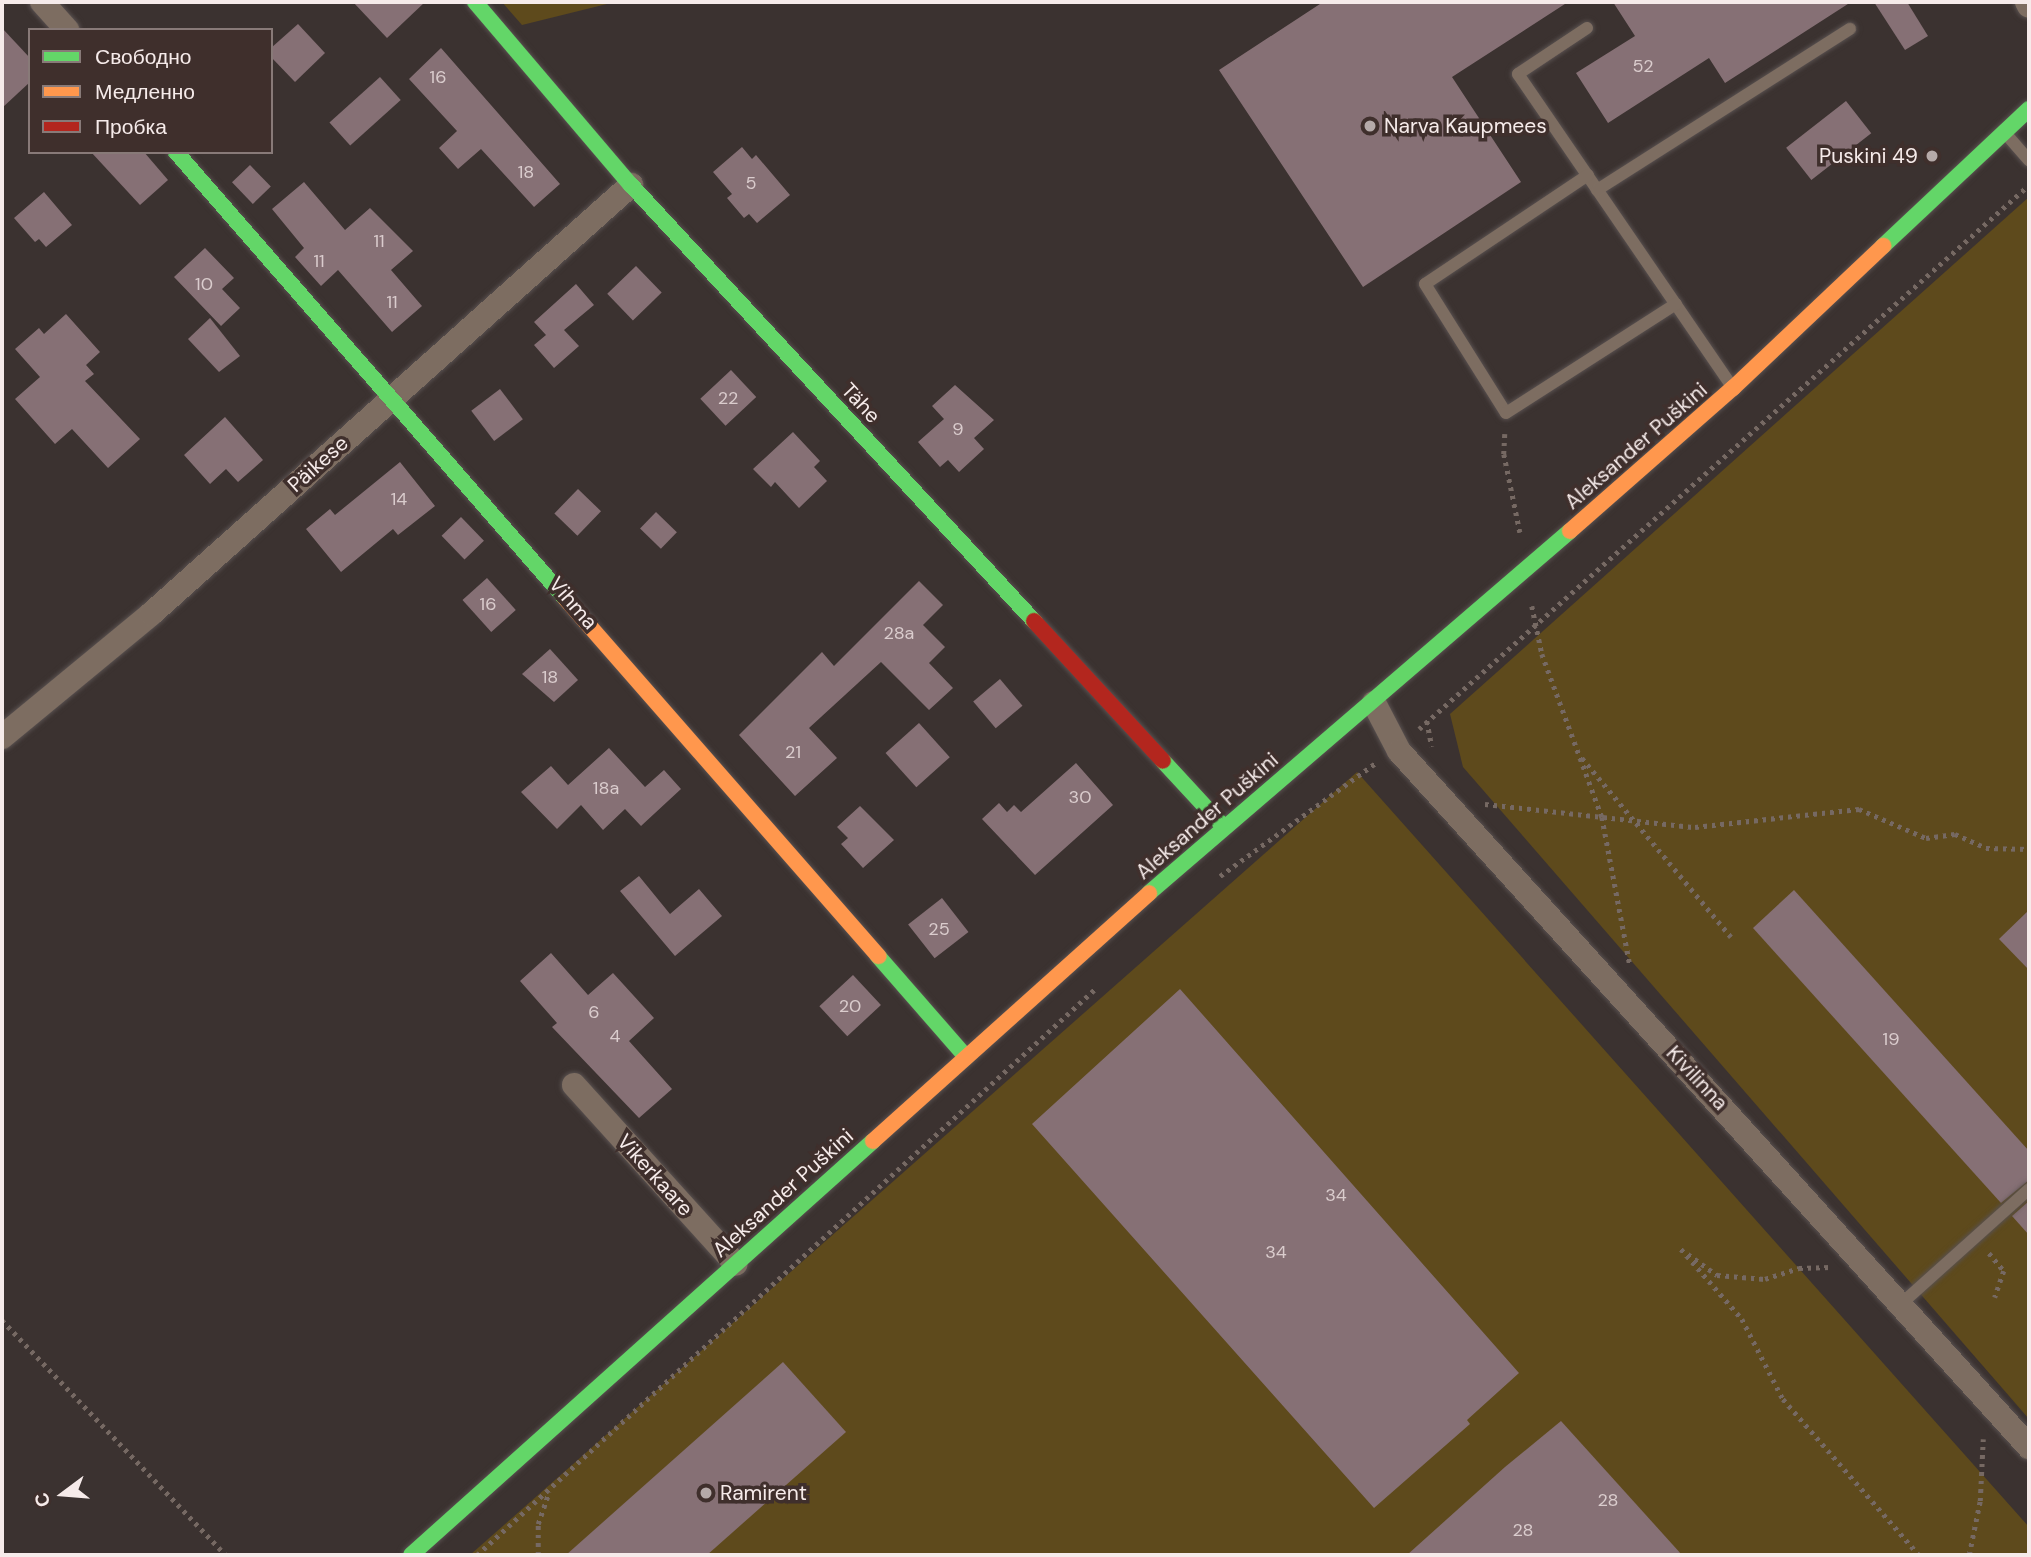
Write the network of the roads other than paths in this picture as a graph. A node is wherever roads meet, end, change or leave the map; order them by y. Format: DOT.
graph roads {
  1 [pos="42,2"];
  2 [pos="475,2"];
  3 [pos="1587,27"];
  4 [pos="65,28"];
  5 [pos="1850,29"];
  6 [pos="2029,109"];
  7 [pos="2005,133"];
  8 [pos="178,154"];
  9 [pos="2029,160"];
  10 [pos="1588,176"];
  11 [pos="631,185"];
  12 [pos="1597,190"];
  13 [pos="1676,304"];
  14 [pos="1734,388"];
  15 [pos="393,396"];
  16 [pos="1374,703"];
  17 [pos="2,737"];
  18 [pos="1223,826"];
  19 [pos="966,1057"];
  20 [pos="574,1085"];
  21 [pos="2029,1189"];
  22 [pos="736,1264"];
  23 [pos="1901,1304"];
  24 [pos="2029,1447"];
  25 [pos="430,1549"];
  26 [pos="411,1555"];
  1 -- 4 [label="street"];
  2 -- 11 [label="street, Tähe"];
  3 -- 10 [label="lane"];
  5 -- 12 [label="lane"];
  6 -- 7 [label="street, Aleksander Puškini"];
  7 -- 9 [label="lane"];
  7 -- 14 [label="street, Aleksander Puškini"];
  8 -- 15 [label="street, Vihma"];
  10 -- 12 [label="lane"];
  10 -- 13 [label="lane"];
  11 -- 15 [label="street, Päikese"];
  11 -- 18 [label="street, Tähe"];
  12 -- 13 [label="lane"];
  13 -- 14 [label="lane"];
  14 -- 16 [label="street, Aleksander Puškini"];
  15 -- 17 [label="street, Päikese"];
  15 -- 19 [label="street, Vihma"];
  16 -- 18 [label="street, Aleksander Puškini"];
  16 -- 23 [label="street, Kivilinna"];
  18 -- 19 [label="street, Aleksander Puškini"];
  19 -- 22 [label="street, Aleksander Puškini"];
  20 -- 22 [label="street, Vikerkaare"];
  21 -- 23 [label="lane"];
  22 -- 25 [label="street, Aleksander Puškini"];
  23 -- 24 [label="street, Kivilinna"];
  25 -- 26 [label="street, Aleksander Puškini"];
}
